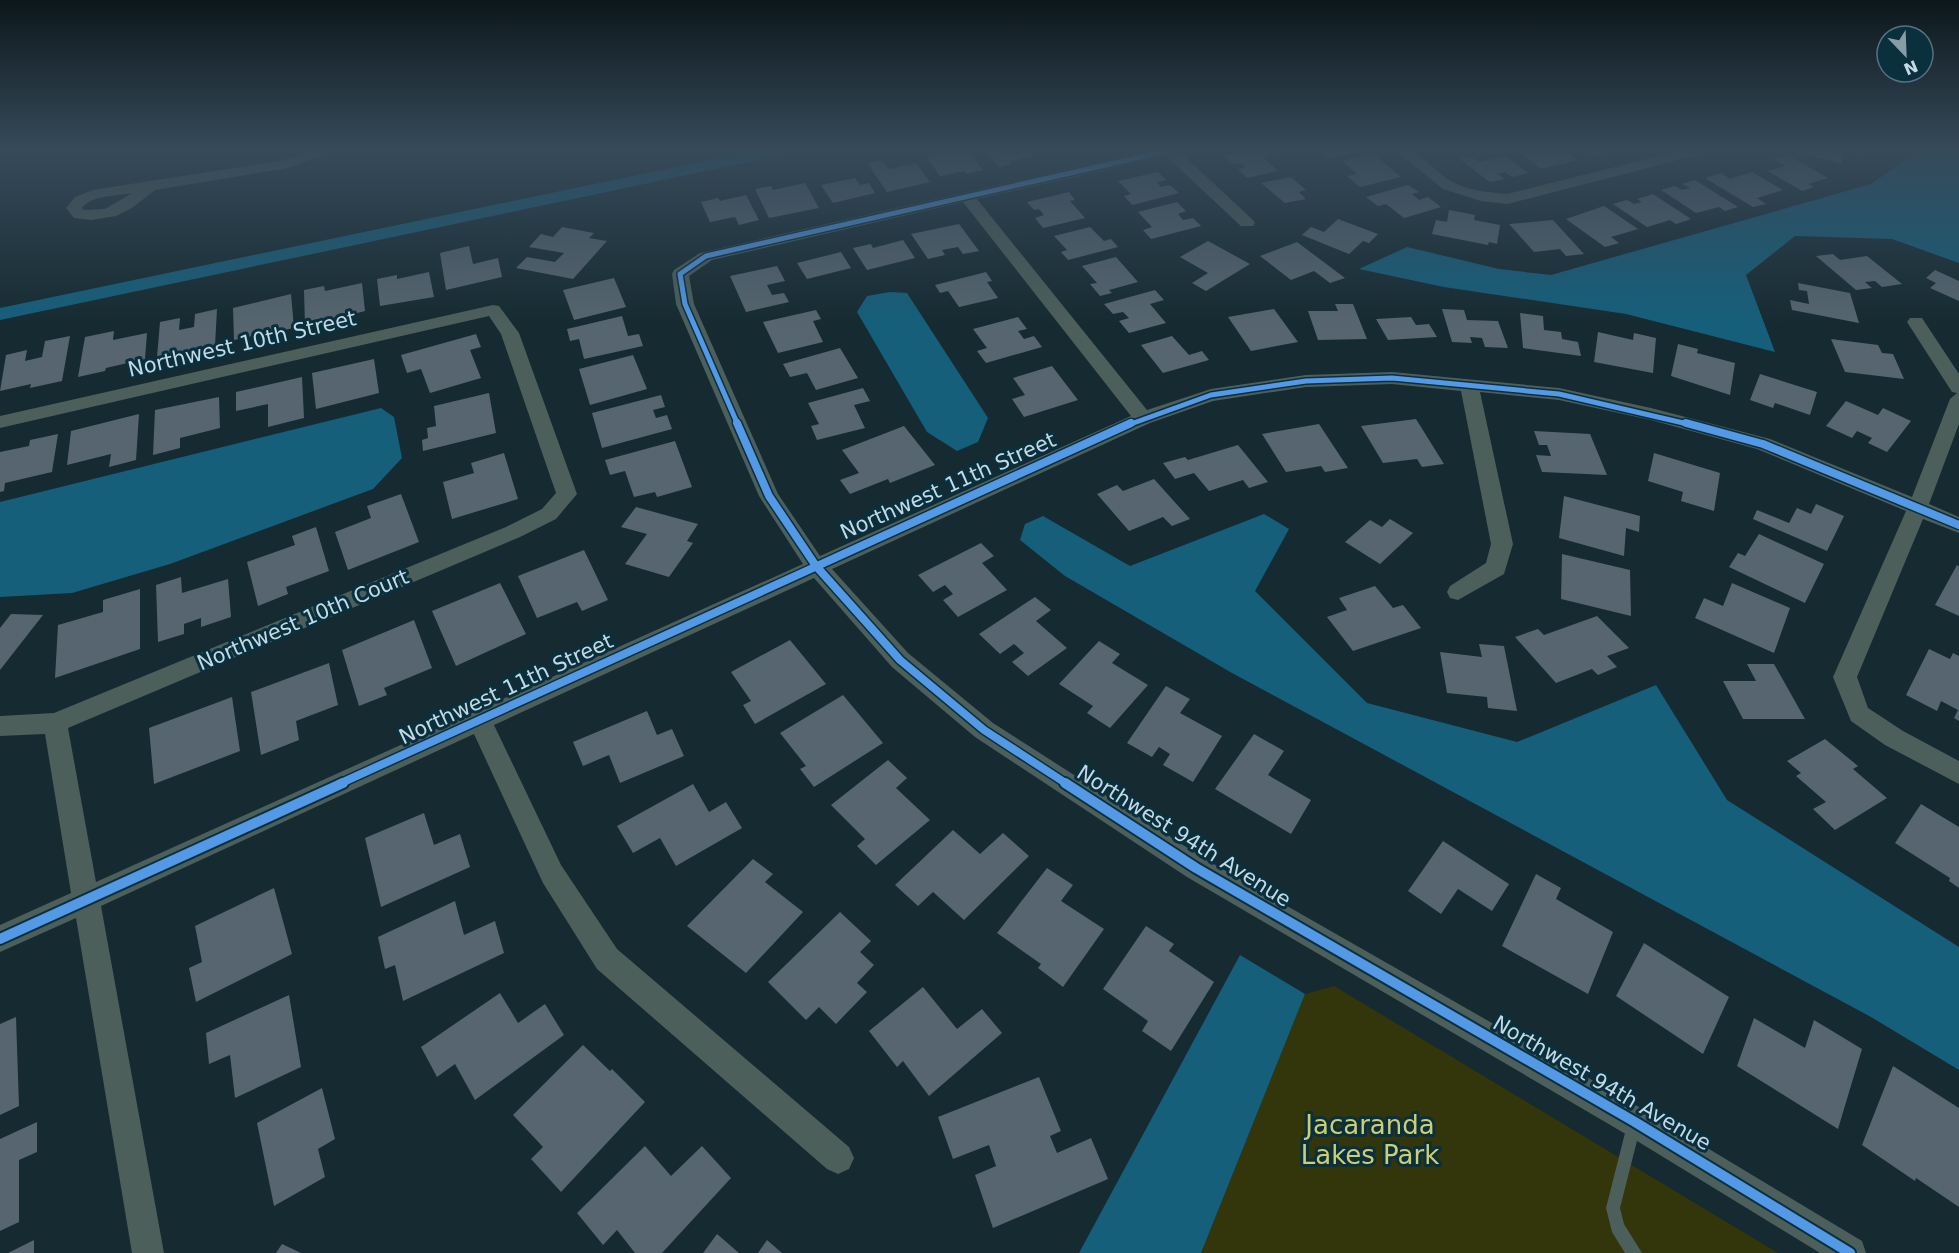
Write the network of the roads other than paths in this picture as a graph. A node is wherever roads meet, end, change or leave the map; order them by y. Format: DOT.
graph roads {
  1 [pos="916,207"];
  2 [pos="975,207"];
  3 [pos="1231,207"];
  4 [pos="1247,223"];
  5 [pos="1916,322"];
  6 [pos="1469,384"];
  7 [pos="1959,388"];
  8 [pos="1959,399"];
  9 [pos="1143,418"];
  10 [pos="0,422"];
  11 [pos="1918,507"];
  12 [pos="549,514"];
  13 [pos="1959,525"];
  14 [pos="816,566"];
  15 [pos="1458,592"];
  16 [pos="480,722"];
  17 [pos="55,723"];
  18 [pos="0,726"];
  19 [pos="1959,773"];
  20 [pos="86,901"];
  21 [pos="0,939"];
  22 [pos="1635,1122"];
  23 [pos="838,1158"];
  24 [pos="148,1253"];
  25 [pos="1635,1253"];
  26 [pos="1850,1253"];
  1 -- 14 [label="street, Northwest 94th Avenue"];
  2 -- 9 [label="street"];
  3 -- 4 [label="street"];
  5 -- 7 [label="street"];
  6 -- 9 [label="street, Northwest 11th Street"];
  6 -- 11 [label="street, Northwest 11th Street"];
  6 -- 15 [label="street"];
  8 -- 11 [label="street"];
  9 -- 14 [label="street, Northwest 11th Street"];
  10 -- 12 [label="street, Northwest 10th Street"];
  11 -- 13 [label="street, Northwest 11th Street"];
  11 -- 19 [label="street"];
  12 -- 17 [label="street, Northwest 10th Court"];
  14 -- 16 [label="street, Northwest 11th Street"];
  14 -- 22 [label="street, Northwest 94th Avenue"];
  16 -- 20 [label="street, Northwest 11th Street"];
  16 -- 23 [label="street"];
  17 -- 18 [label="street, Northwest 10th Court"];
  17 -- 20 [label="street"];
  20 -- 21 [label="street, Northwest 11th Street"];
  20 -- 24 [label="street"];
  22 -- 25 [label="lane"];
  22 -- 26 [label="street, Northwest 94th Avenue"];
}
